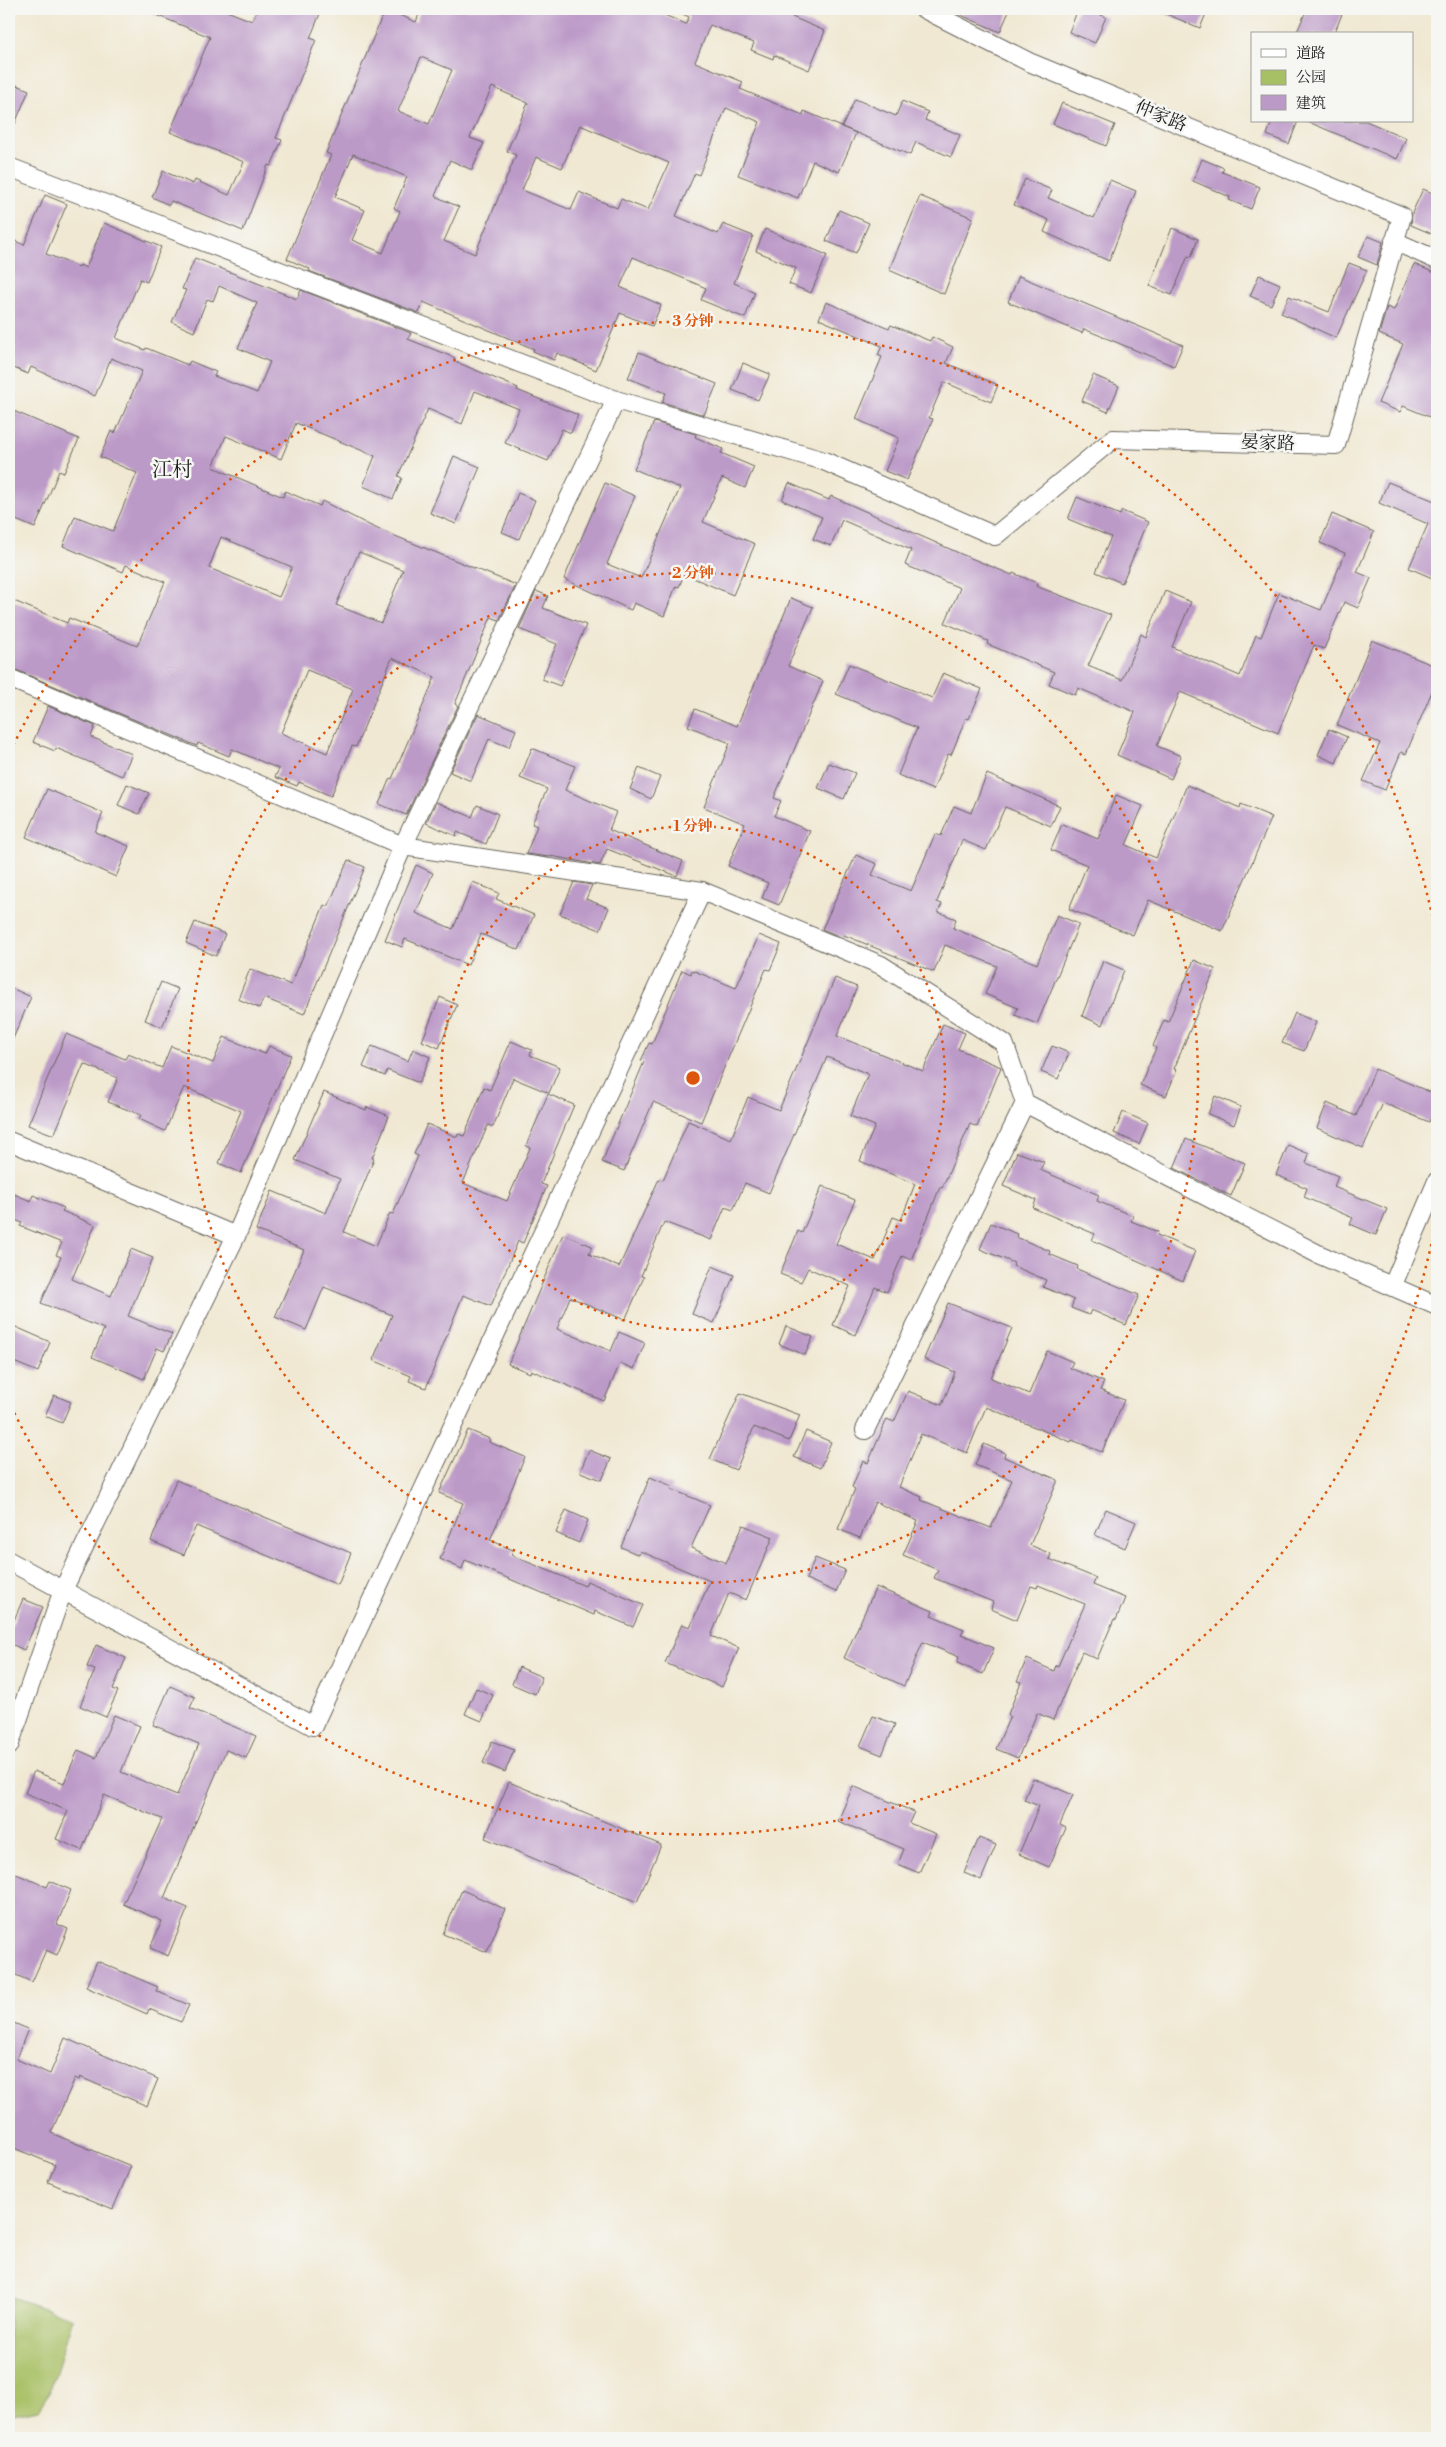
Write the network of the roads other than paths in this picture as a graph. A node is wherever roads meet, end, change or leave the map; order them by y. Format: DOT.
graph roads {
  1 [pos="924,9"];
  2 [pos="9,167"];
  3 [pos="1402,216"];
  4 [pos="1394,241"];
  5 [pos="1437,260"];
  6 [pos="616,400"];
  7 [pos="9,678"];
  8 [pos="403,846"];
  9 [pos="702,891"];
  10 [pos="1025,1103"];
  11 [pos="9,1141"];
  12 [pos="1437,1182"];
  13 [pos="236,1236"];
  14 [pos="1392,1287"];
  15 [pos="1437,1306"];
  16 [pos="865,1430"];
  17 [pos="9,1561"];
  18 [pos="63,1590"];
  19 [pos="9,1746"];
  1 -- 3 [label="street, 仲家路"];
  2 -- 6 [label="street"];
  3 -- 4 [label="street, 晏家路"];
  4 -- 5 [label="street"];
  4 -- 6 [label="street, 晏家路"];
  6 -- 8 [label="street"];
  7 -- 8 [label="street"];
  8 -- 9 [label="street"];
  8 -- 13 [label="street"];
  9 -- 10 [label="street"];
  9 -- 18 [label="street"];
  10 -- 14 [label="street"];
  10 -- 16 [label="street"];
  11 -- 13 [label="street"];
  12 -- 14 [label="street"];
  13 -- 18 [label="street"];
  14 -- 15 [label="street"];
  17 -- 18 [label="street"];
  18 -- 19 [label="street"];
}
